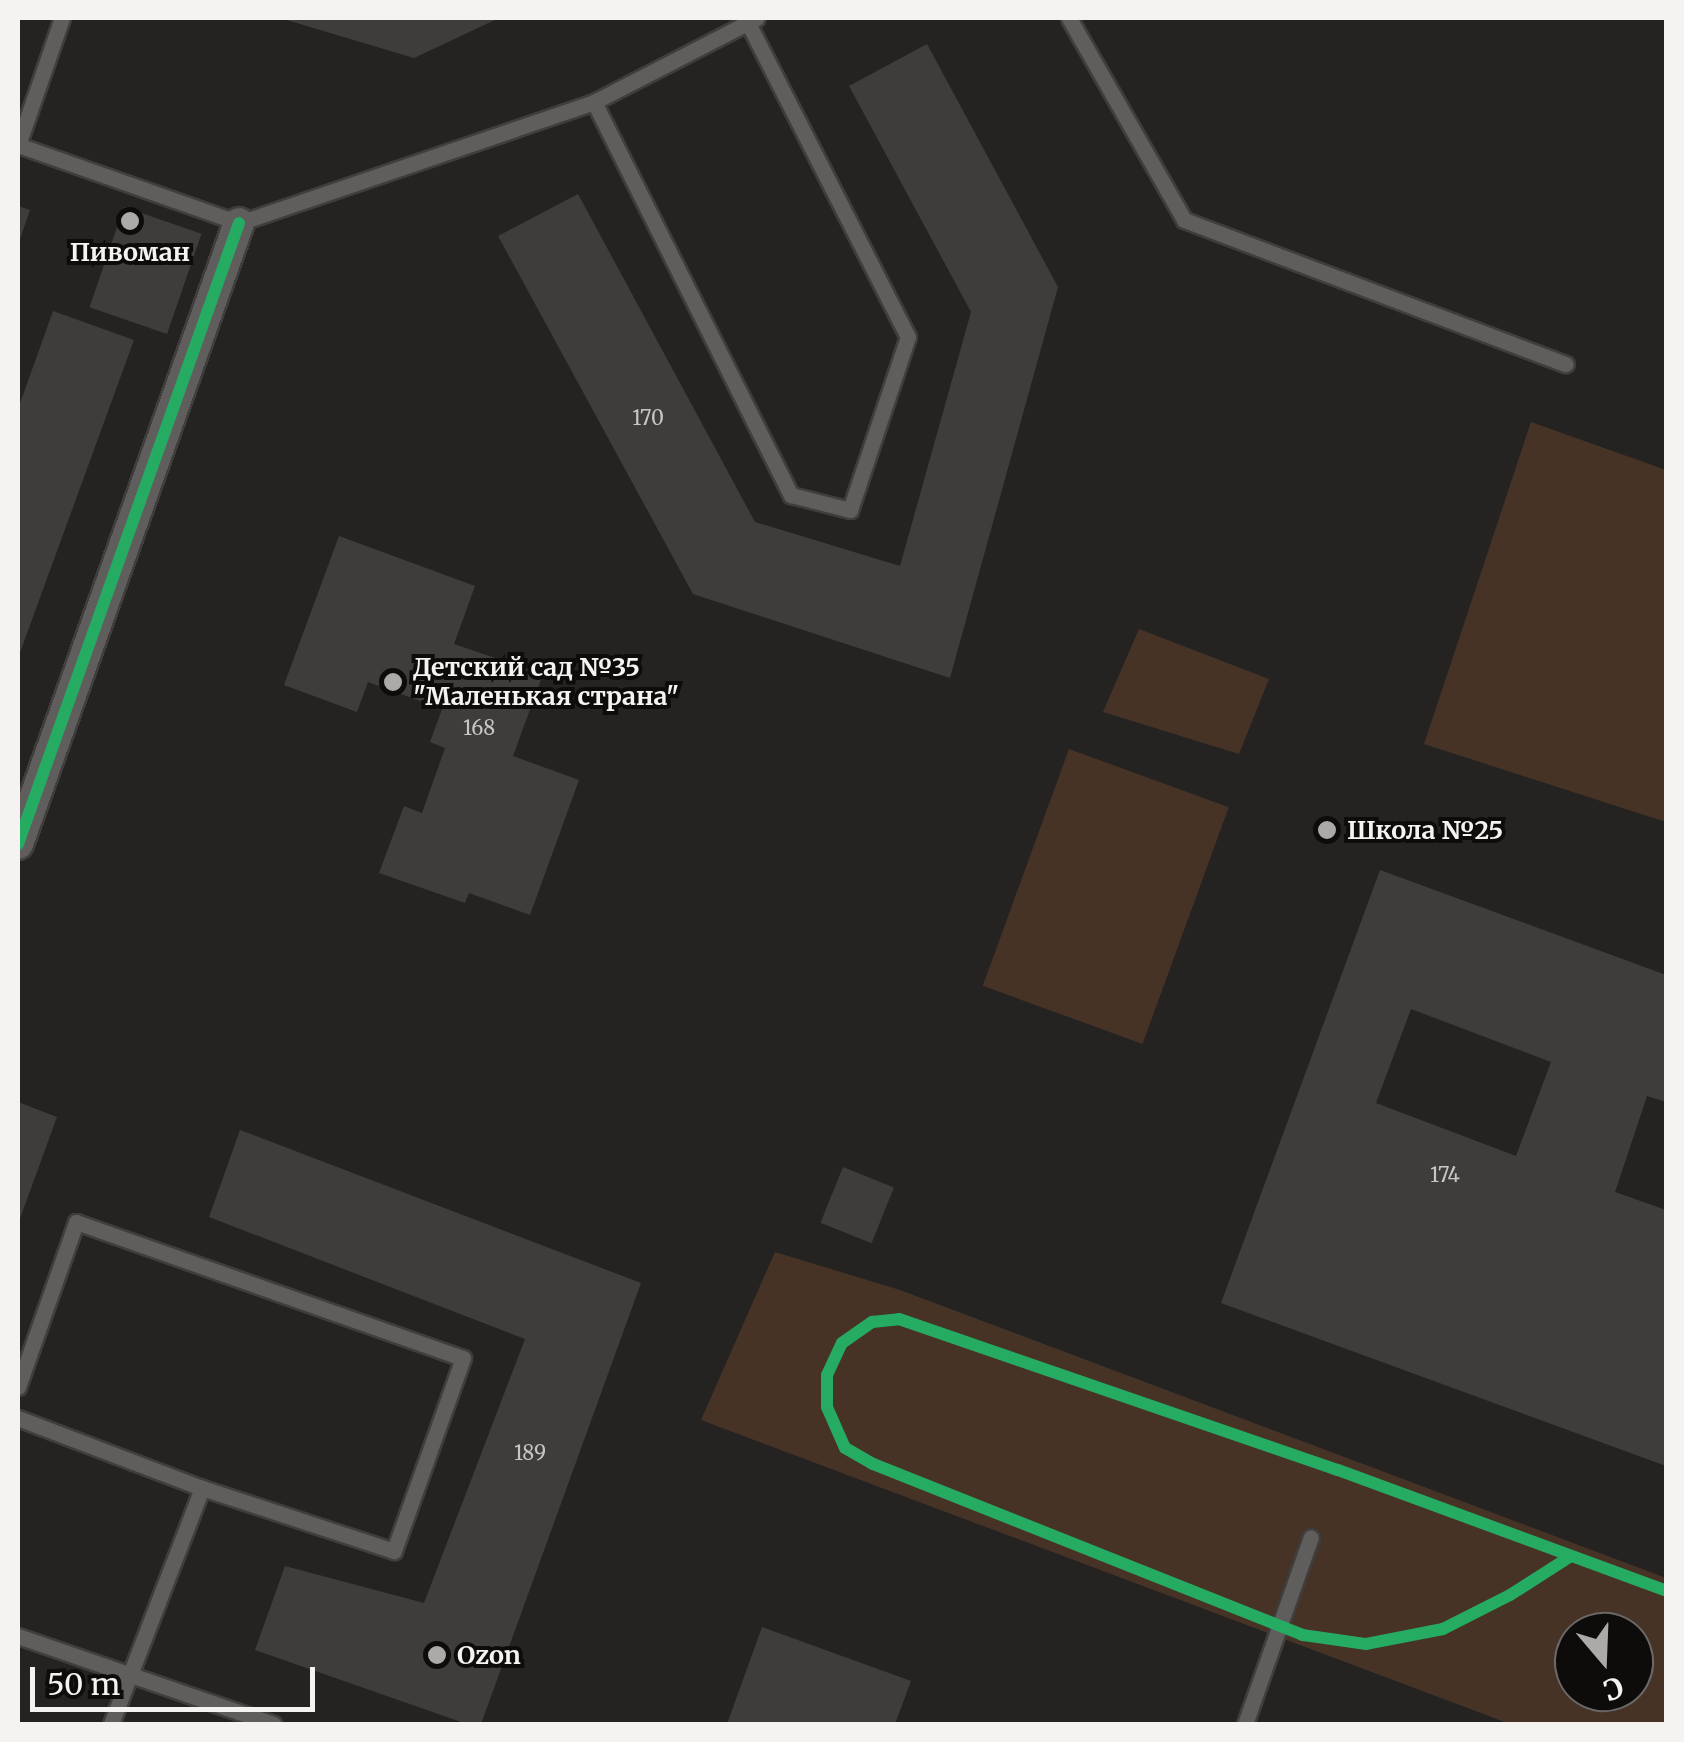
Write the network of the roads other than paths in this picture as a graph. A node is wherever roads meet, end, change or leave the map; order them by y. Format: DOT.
graph roads {
  1 [pos="62,18"];
  2 [pos="1069,18"];
  3 [pos="753,21"];
  4 [pos="594,102"];
  5 [pos="18,145"];
  6 [pos="239,223"];
  7 [pos="1566,364"];
  8 [pos="25,800"];
  9 [pos="18,844"];
  10 [pos="18,1387"];
  11 [pos="18,1418"];
  12 [pos="202,1488"];
  13 [pos="1311,1537"];
  14 [pos="18,1636"];
  15 [pos="129,1674"];
  16 [pos="111,1724"];
  17 [pos="273,1724"];
  18 [pos="1244,1724"];
  1 -- 5 [label="lane"];
  2 -- 7 [label="lane"];
  3 -- 4 [label="lane"];
  3 -- 4 [label="lane"];
  4 -- 6 [label="lane"];
  5 -- 6 [label="lane"];
  6 -- 8 [label="street"];
  8 -- 9 [label="street"];
  10 -- 12 [label="lane"];
  11 -- 12 [label="lane"];
  12 -- 15 [label="lane"];
  13 -- 18 [label="lane"];
  14 -- 15 [label="lane"];
  15 -- 16 [label="lane"];
  15 -- 17 [label="lane"];
}
